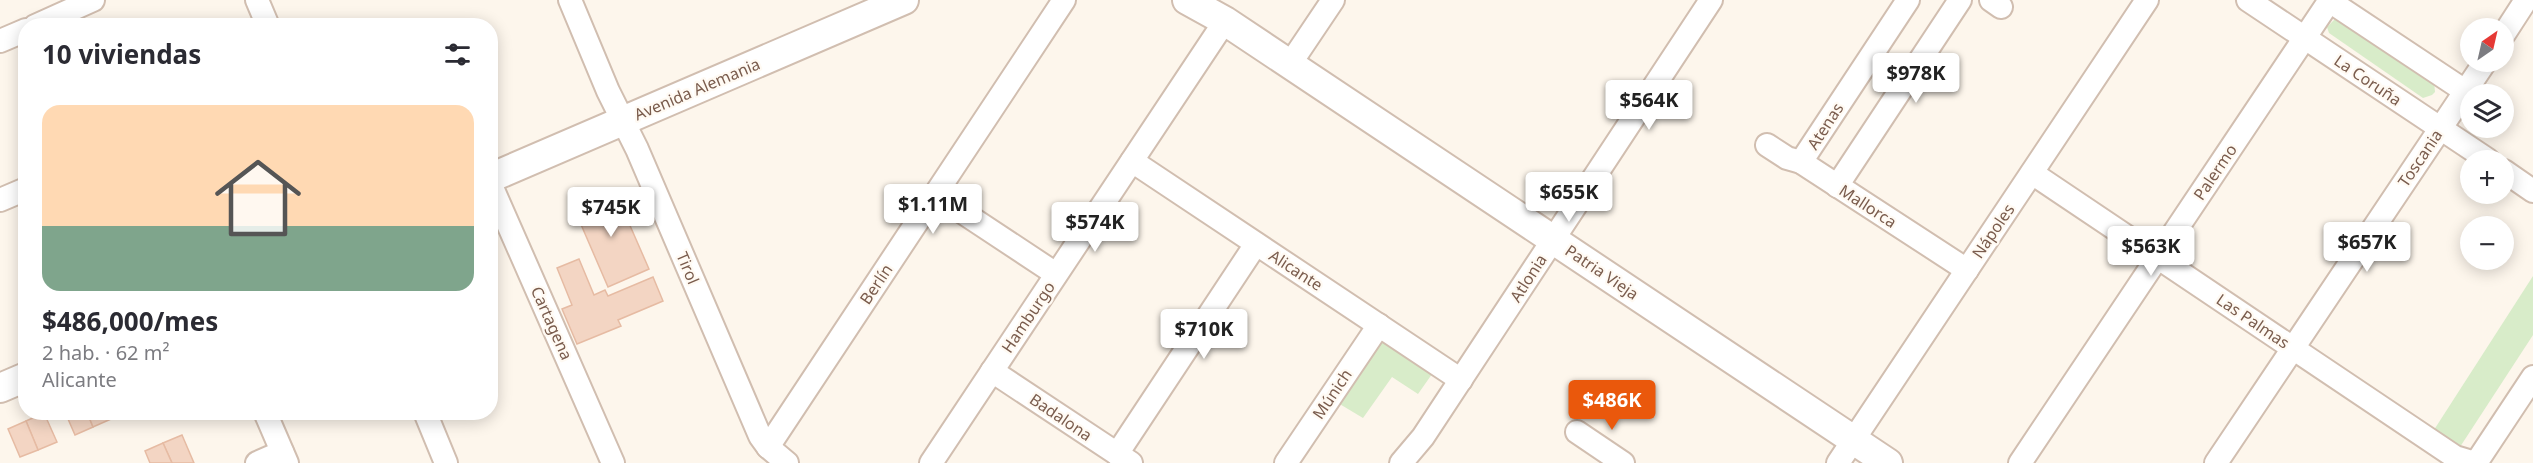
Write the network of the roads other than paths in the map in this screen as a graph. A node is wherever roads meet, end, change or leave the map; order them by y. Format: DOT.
graph roads {
  1 [pos="93,0"];
  2 [pos="257,0"];
  3 [pos="570,0"];
  4 [pos="904,0"];
  5 [pos="1064,0"];
  6 [pos="1187,0"];
  7 [pos="1333,0"];
  8 [pos="1711,0"];
  9 [pos="1908,0"];
  10 [pos="1960,0"];
  11 [pos="2147,0"];
  12 [pos="2248,0"];
  13 [pos="2329,0"];
  14 [pos="2526,0"];
  15 [pos="1216,11"];
  16 [pos="53,18"];
  17 [pos="265,18"];
  18 [pos="2514,19"];
  19 [pos="18,33"];
  20 [pos="2305,38"];
  21 [pos="0,41"];
  22 [pos="1290,64"];
  23 [pos="2460,89"];
  24 [pos="2460,99"];
  25 [pos="623,121"];
  26 [pos="2440,129"];
  27 [pos="1767,145"];
  28 [pos="2473,150"];
  29 [pos="1132,161"];
  30 [pos="1801,162"];
  31 [pos="2032,173"];
  32 [pos="498,175"];
  33 [pos="2514,178"];
  34 [pos="1837,186"];
  35 [pos="2533,191"];
  36 [pos="18,192"];
  37 [pos="935,194"];
  38 [pos="0,200"];
  39 [pos="498,201"];
  40 [pos="1552,239"];
  41 [pos="1256,244"];
  42 [pos="2158,257"];
  43 [pos="1967,270"];
  44 [pos="1056,274"];
  45 [pos="1378,325"];
  46 [pos="2293,348"];
  47 [pos="992,371"];
  48 [pos="2533,377"];
  49 [pos="1461,380"];
  50 [pos="268,420"];
  51 [pos="428,420"];
  52 [pos="1578,432"];
  53 [pos="768,447"];
  54 [pos="1846,452"];
  55 [pos="284,458"];
  56 [pos="1124,459"];
  57 [pos="1611,460"];
  58 [pos="257,463"];
  59 [pos="446,463"];
  60 [pos="613,463"];
  61 [pos="787,463"];
  62 [pos="931,463"];
  63 [pos="1286,463"];
  64 [pos="1401,463"];
  65 [pos="1888,463"];
  66 [pos="2020,463"];
  67 [pos="2216,463"];
  68 [pos="2476,463"];
  1 -- 16 [label="street"];
  2 -- 17 [label="street"];
  3 -- 25 [label="street, Tirol"];
  4 -- 25 [label="street, Avenida Alemania"];
  5 -- 37 [label="street, Berlín"];
  6 -- 15 [label="street, Patria Vieja"];
  7 -- 22 [label="street"];
  8 -- 40 [label="street, Atlonia"];
  9 -- 30 [label="street, Atenas"];
  10 -- 34 [label="street"];
  11 -- 31 [label="street, Nápoles"];
  12 -- 20 [label="street, La Coruña"];
  13 -- 20 [label="street, Palermo"];
  13 -- 23 [label="street"];
  14 -- 18 [label="street"];
  15 -- 22 [label="street, Patria Vieja"];
  15 -- 29 [label="street, Hamburgo"];
  19 -- 21 [label="street"];
  20 -- 26 [label="street, La Coruña"];
  20 -- 42 [label="street, Palermo"];
  22 -- 40 [label="street, Patria Vieja"];
  24 -- 26 [label="street, Toscania"];
  25 -- 32 [label="street, Avenida Alemania"];
  25 -- 53 [label="street, Tirol"];
  26 -- 28 [label="street, La Coruña"];
  26 -- 46 [label="street, Toscania"];
  27 -- 30 [label="street, Mallorca"];
  29 -- 41 [label="street, Alicante"];
  29 -- 44 [label="street, Hamburgo"];
  30 -- 34 [label="street, Mallorca"];
  31 -- 42 [label="street, Las Palmas"];
  31 -- 43 [label="street, Nápoles"];
  33 -- 35 [label="street"];
  34 -- 43 [label="street, Mallorca"];
  36 -- 38 [label="street"];
  37 -- 44 [label="street"];
  37 -- 53 [label="street, Berlín"];
  39 -- 60 [label="street, Cartagena"];
  40 -- 49 [label="street, Atlonia"];
  40 -- 54 [label="street, Patria Vieja"];
  41 -- 45 [label="street, Alicante"];
  41 -- 56 [label="street"];
  42 -- 46 [label="street, Las Palmas"];
  42 -- 66 [label="street, Palermo"];
  43 -- 54 [label="street, Nápoles"];
  44 -- 47 [label="street, Hamburgo"];
  45 -- 49 [label="street, Alicante"];
  45 -- 63 [label="street, Múnich"];
  46 -- 67 [label="street, Toscania"];
  46 -- 68 [label="street, Las Palmas"];
  47 -- 56 [label="street, Badalona"];
  47 -- 62 [label="street, Hamburgo"];
  48 -- 68 [label="street"];
  49 -- 64 [label="street, Atlonia"];
  50 -- 55 [label="street"];
  51 -- 59 [label="street"];
  52 -- 57 [label="street"];
  53 -- 61 [label="street, Tirol"];
  54 -- 65 [label="street, Patria Vieja"];
  55 -- 58 [label="street"];
}
